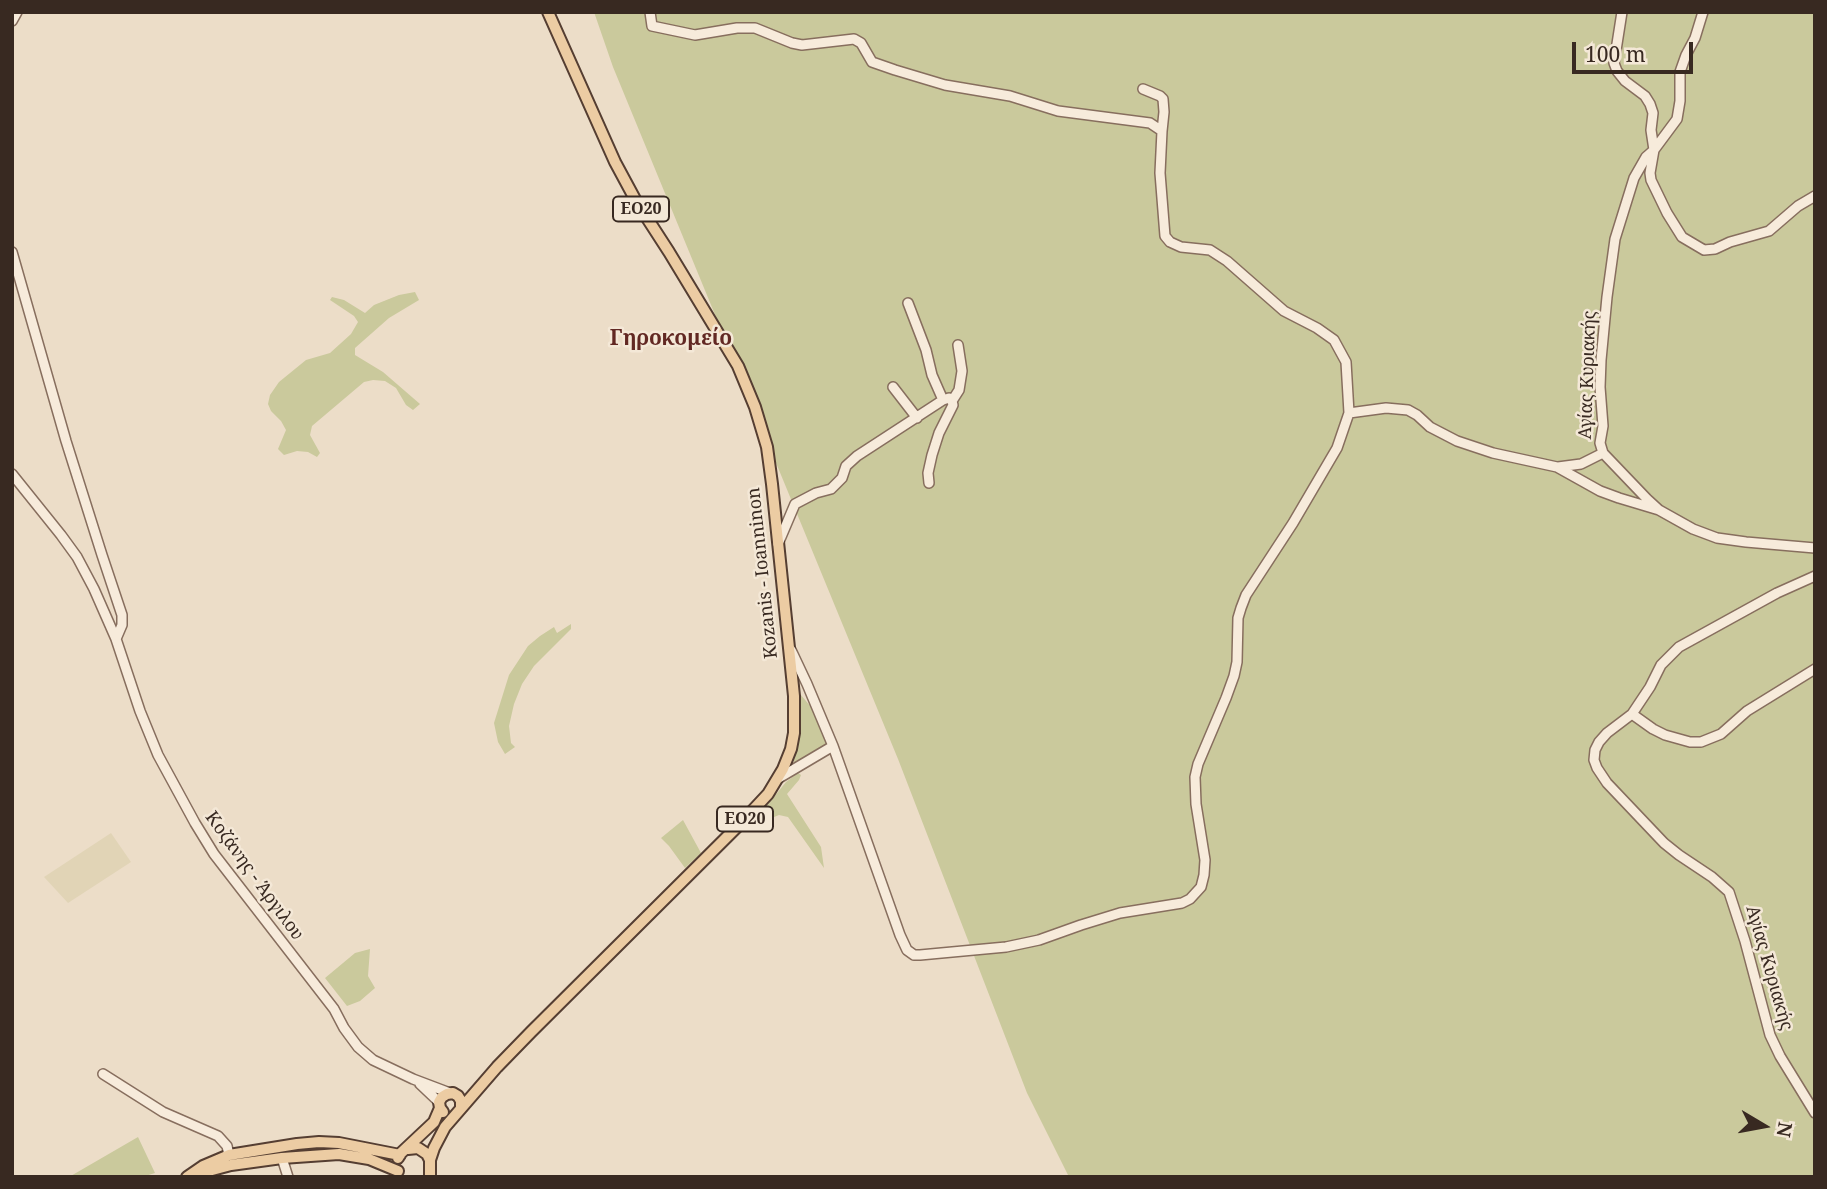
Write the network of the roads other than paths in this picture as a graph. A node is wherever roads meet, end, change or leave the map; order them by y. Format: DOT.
graph roads {
  1 [pos="17,12"];
  2 [pos="548,12"];
  3 [pos="650,12"];
  4 [pos="1622,12"];
  5 [pos="1703,12"];
  6 [pos="12,21"];
  7 [pos="1143,89"];
  8 [pos="1162,131"];
  9 [pos="1654,150"];
  10 [pos="1815,196"];
  11 [pos="12,252"];
  12 [pos="908,303"];
  13 [pos="958,345"];
  14 [pos="893,387"];
  15 [pos="948,400"];
  16 [pos="1349,413"];
  17 [pos="917,418"];
  18 [pos="1603,453"];
  19 [pos="1557,467"];
  20 [pos="12,474"];
  21 [pos="929,483"];
  22 [pos="1659,510"];
  23 [pos="778,546"];
  24 [pos="1815,548"];
  25 [pos="1815,576"];
  26 [pos="116,639"];
  27 [pos="789,645"];
  28 [pos="1815,668"];
  29 [pos="1632,714"];
  30 [pos="833,746"];
  31 [pos="779,778"];
  32 [pos="498,1067"];
  33 [pos="103,1074"];
  34 [pos="413,1079"];
  35 [pos="451,1093"];
  36 [pos="440,1105"];
  37 [pos="458,1111"];
  38 [pos="1815,1114"];
  39 [pos="404,1152"];
  40 [pos="229,1155"];
  41 [pos="282,1158"];
  42 [pos="429,1171"];
  43 [pos="400,1174"];
  44 [pos="190,1177"];
  45 [pos="288,1177"];
  1 -- 6 [label="street"];
  2 -- 23 [label="main road, Kozanis - Ioanninon / ΕΟ20"];
  3 -- 8 [label="street"];
  4 -- 9 [label="street"];
  5 -- 9 [label="street, Αγίας Κυριακής"];
  7 -- 8 [label="street"];
  8 -- 16 [label="street"];
  9 -- 10 [label="street"];
  9 -- 18 [label="street, Αγίας Κυριακής"];
  11 -- 26 [label="street"];
  12 -- 15 [label="street"];
  13 -- 15 [label="street"];
  14 -- 17 [label="street"];
  15 -- 17 [label="street"];
  15 -- 21 [label="street"];
  16 -- 19 [label="street"];
  16 -- 30 [label="street"];
  17 -- 23 [label="street"];
  18 -- 19 [label="street"];
  18 -- 22 [label="street, Αγίας Κυριακής"];
  19 -- 22 [label="street"];
  20 -- 26 [label="street, Κοζάνης - Άργιλου"];
  22 -- 24 [label="street, Αγίας Κυριακής"];
  23 -- 27 [label="main road, Kozanis - Ioanninon / ΕΟ20"];
  25 -- 29 [label="street, Αγίας Κυριακής"];
  26 -- 34 [label="street, Κοζάνης - Άργιλου"];
  27 -- 30 [label="street"];
  27 -- 31 [label="main road, Kozanis - Ioanninon / ΕΟ20"];
  28 -- 29 [label="street"];
  29 -- 38 [label="street, Αγίας Κυριακής"];
  30 -- 31 [label="street"];
  31 -- 32 [label="main road, Kozanis - Ioanninon / ΕΟ20"];
  32 -- 35 [label="main road, Kozanis - Ioanninon / ΕΟ20"];
  32 -- 37 [label="main road, Kozanis - Ioanninon / ΕΟ20"];
  33 -- 40 [label="street"];
  34 -- 35 [label="street"];
  34 -- 36 [label="street"];
  35 -- 36 [label="main road, ΕΟ20"];
  35 -- 37 [label="main road"];
  36 -- 37 [label="main road"];
  36 -- 39 [label="main road, ΕΟ20"];
  37 -- 42 [label="main road, Kozanis - Ioanninon / ΕΟ20"];
  39 -- 40 [label="main road"];
  39 -- 42 [label="main road, ΕΟ20"];
  39 -- 43 [label="main road"];
  40 -- 44 [label="main road"];
  41 -- 43 [label="main road"];
  41 -- 44 [label="main road"];
  41 -- 45 [label="street"];
}
